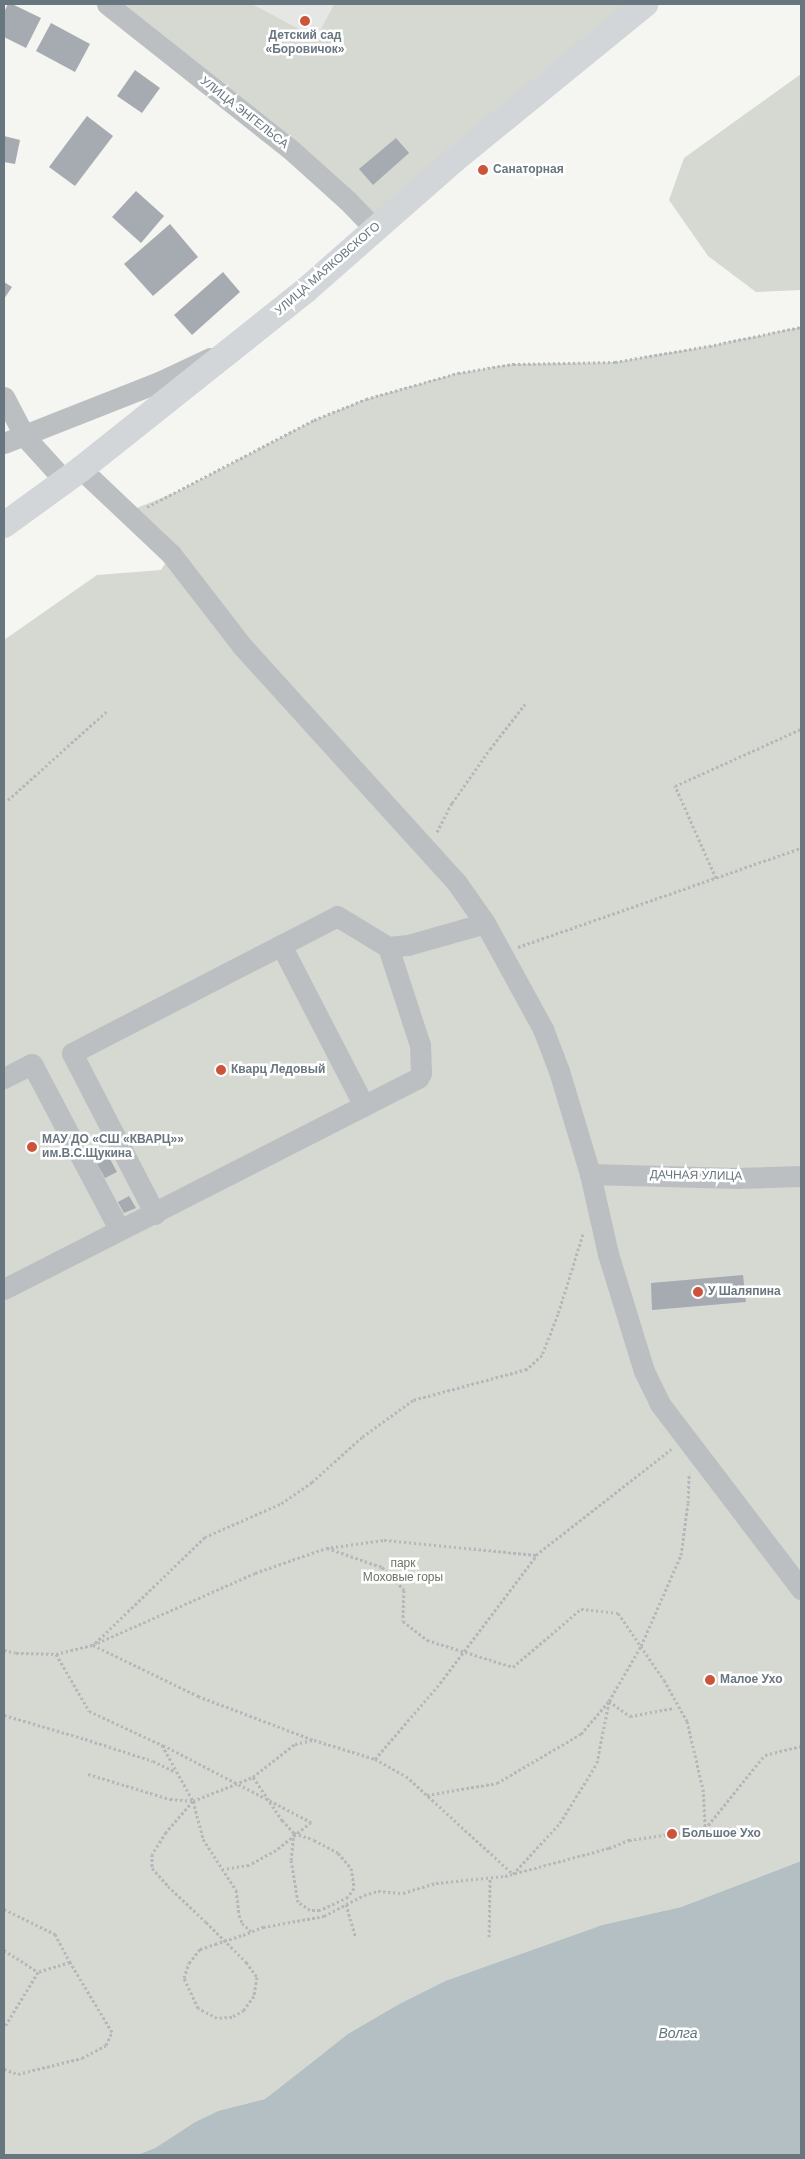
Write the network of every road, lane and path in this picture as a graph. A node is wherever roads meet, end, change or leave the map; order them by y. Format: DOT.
graph roads {
  1 [pos="645,4"];
  2 [pos="119,8"];
  3 [pos="375,229"];
  4 [pos="801,327"];
  5 [pos="239,344"];
  6 [pos="4,397"];
  7 [pos="24,437"];
  8 [pos="4,443"];
  9 [pos="73,475"];
  10 [pos="127,512"];
  11 [pos="4,525"];
  12 [pos="525,704"];
  13 [pos="107,711"];
  14 [pos="801,729"];
  15 [pos="8,800"];
  16 [pos="801,848"];
  17 [pos="428,851"];
  18 [pos="716,878"];
  19 [pos="485,923"];
  20 [pos="281,945"];
  21 [pos="388,947"];
  22 [pos="502,952"];
  23 [pos="4,1078"];
  24 [pos="364,1106"];
  25 [pos="590,1174"];
  26 [pos="801,1176"];
  27 [pos="155,1214"];
  28 [pos="584,1227"];
  29 [pos="115,1232"];
  30 [pos="4,1290"];
  31 [pos="688,1440"];
  32 [pos="326,1548"];
  33 [pos="536,1555"];
  34 [pos="801,1589"];
  35 [pos="93,1645"];
  36 [pos="641,1646"];
  37 [pos="4,1650"];
  38 [pos="464,1651"];
  39 [pos="56,1654"];
  40 [pos="609,1701"];
  41 [pos="674,1708"];
  42 [pos="4,1715"];
  43 [pos="314,1740"];
  44 [pos="162,1745"];
  45 [pos="801,1746"];
  46 [pos="376,1760"];
  47 [pos="178,1772"];
  48 [pos="88,1774"];
  49 [pos="253,1777"];
  50 [pos="236,1784"];
  51 [pos="426,1795"];
  52 [pos="193,1801"];
  53 [pos="269,1802"];
  54 [pos="705,1829"];
  55 [pos="294,1833"];
  56 [pos="223,1869"];
  57 [pos="513,1874"];
  58 [pos="490,1877"];
  59 [pos="346,1904"];
  60 [pos="4,1909"];
  61 [pos="251,1931"];
  62 [pos="355,1936"];
  63 [pos="489,1937"];
  64 [pos="4,1950"];
  65 [pos="70,1962"];
  66 [pos="38,1972"];
  67 [pos="4,2028"];
  68 [pos="4,2069"];
  1 -- 3 [label="main road, УЛИЦА МАЯКОВСКОГО"];
  2 -- 3 [label="street, УЛИЦА ЭНГЕЛЬСА"];
  3 -- 5 [label="main road, УЛИЦА МАЯКОВСКОГО"];
  4 -- 10 [label="path"];
  5 -- 7 [label="street"];
  5 -- 9 [label="main road, УЛИЦА МАЯКОВСКОГО"];
  6 -- 7 [label="street"];
  7 -- 8 [label="street"];
  7 -- 9 [label="street"];
  9 -- 10 [label="street"];
  9 -- 11 [label="main road, УЛИЦА МАЯКОВСКОГО"];
  10 -- 17 [label="street"];
  12 -- 17 [label="path"];
  13 -- 15 [label="path"];
  14 -- 18 [label="path"];
  16 -- 18 [label="path"];
  17 -- 19 [label="street"];
  18 -- 22 [label="path"];
  19 -- 21 [label="street"];
  19 -- 22 [label="street"];
  20 -- 21 [label="street"];
  20 -- 24 [label="street"];
  20 -- 27 [label="street"];
  21 -- 24 [label="street"];
  22 -- 25 [label="street"];
  23 -- 29 [label="street"];
  24 -- 27 [label="street"];
  25 -- 26 [label="street, ДАЧНАЯ УЛИЦА"];
  25 -- 31 [label="street"];
  27 -- 29 [label="street"];
  28 -- 35 [label="path"];
  29 -- 30 [label="street"];
  31 -- 33 [label="path"];
  31 -- 34 [label="street"];
  31 -- 36 [label="path"];
  32 -- 33 [label="path"];
  32 -- 35 [label="path"];
  32 -- 38 [label="path"];
  33 -- 38 [label="path"];
  35 -- 39 [label="path"];
  35 -- 43 [label="path"];
  36 -- 38 [label="path"];
  36 -- 40 [label="path"];
  36 -- 54 [label="path"];
  37 -- 39 [label="path"];
  38 -- 46 [label="path"];
  39 -- 44 [label="path"];
  40 -- 41 [label="path"];
  40 -- 51 [label="path"];
  40 -- 57 [label="path"];
  42 -- 47 [label="path"];
  43 -- 46 [label="path"];
  43 -- 49 [label="path"];
  44 -- 47 [label="path"];
  44 -- 50 [label="path"];
  45 -- 54 [label="path"];
  46 -- 51 [label="path"];
  47 -- 52 [label="path"];
  48 -- 52 [label="path"];
  49 -- 50 [label="path"];
  49 -- 53 [label="path"];
  50 -- 52 [label="path"];
  50 -- 53 [label="path"];
  51 -- 57 [label="path"];
  52 -- 56 [label="path"];
  52 -- 61 [label="path"];
  53 -- 55 [label="path"];
  53 -- 55 [label="path"];
  54 -- 57 [label="path"];
  55 -- 55 [label="path"];
  55 -- 56 [label="path"];
  56 -- 61 [label="path"];
  57 -- 58 [label="path"];
  58 -- 59 [label="path"];
  58 -- 63 [label="path"];
  59 -- 61 [label="path"];
  59 -- 62 [label="path"];
  60 -- 65 [label="path"];
  64 -- 66 [label="path"];
  65 -- 66 [label="path"];
  65 -- 68 [label="path"];
  66 -- 67 [label="path"];
}
